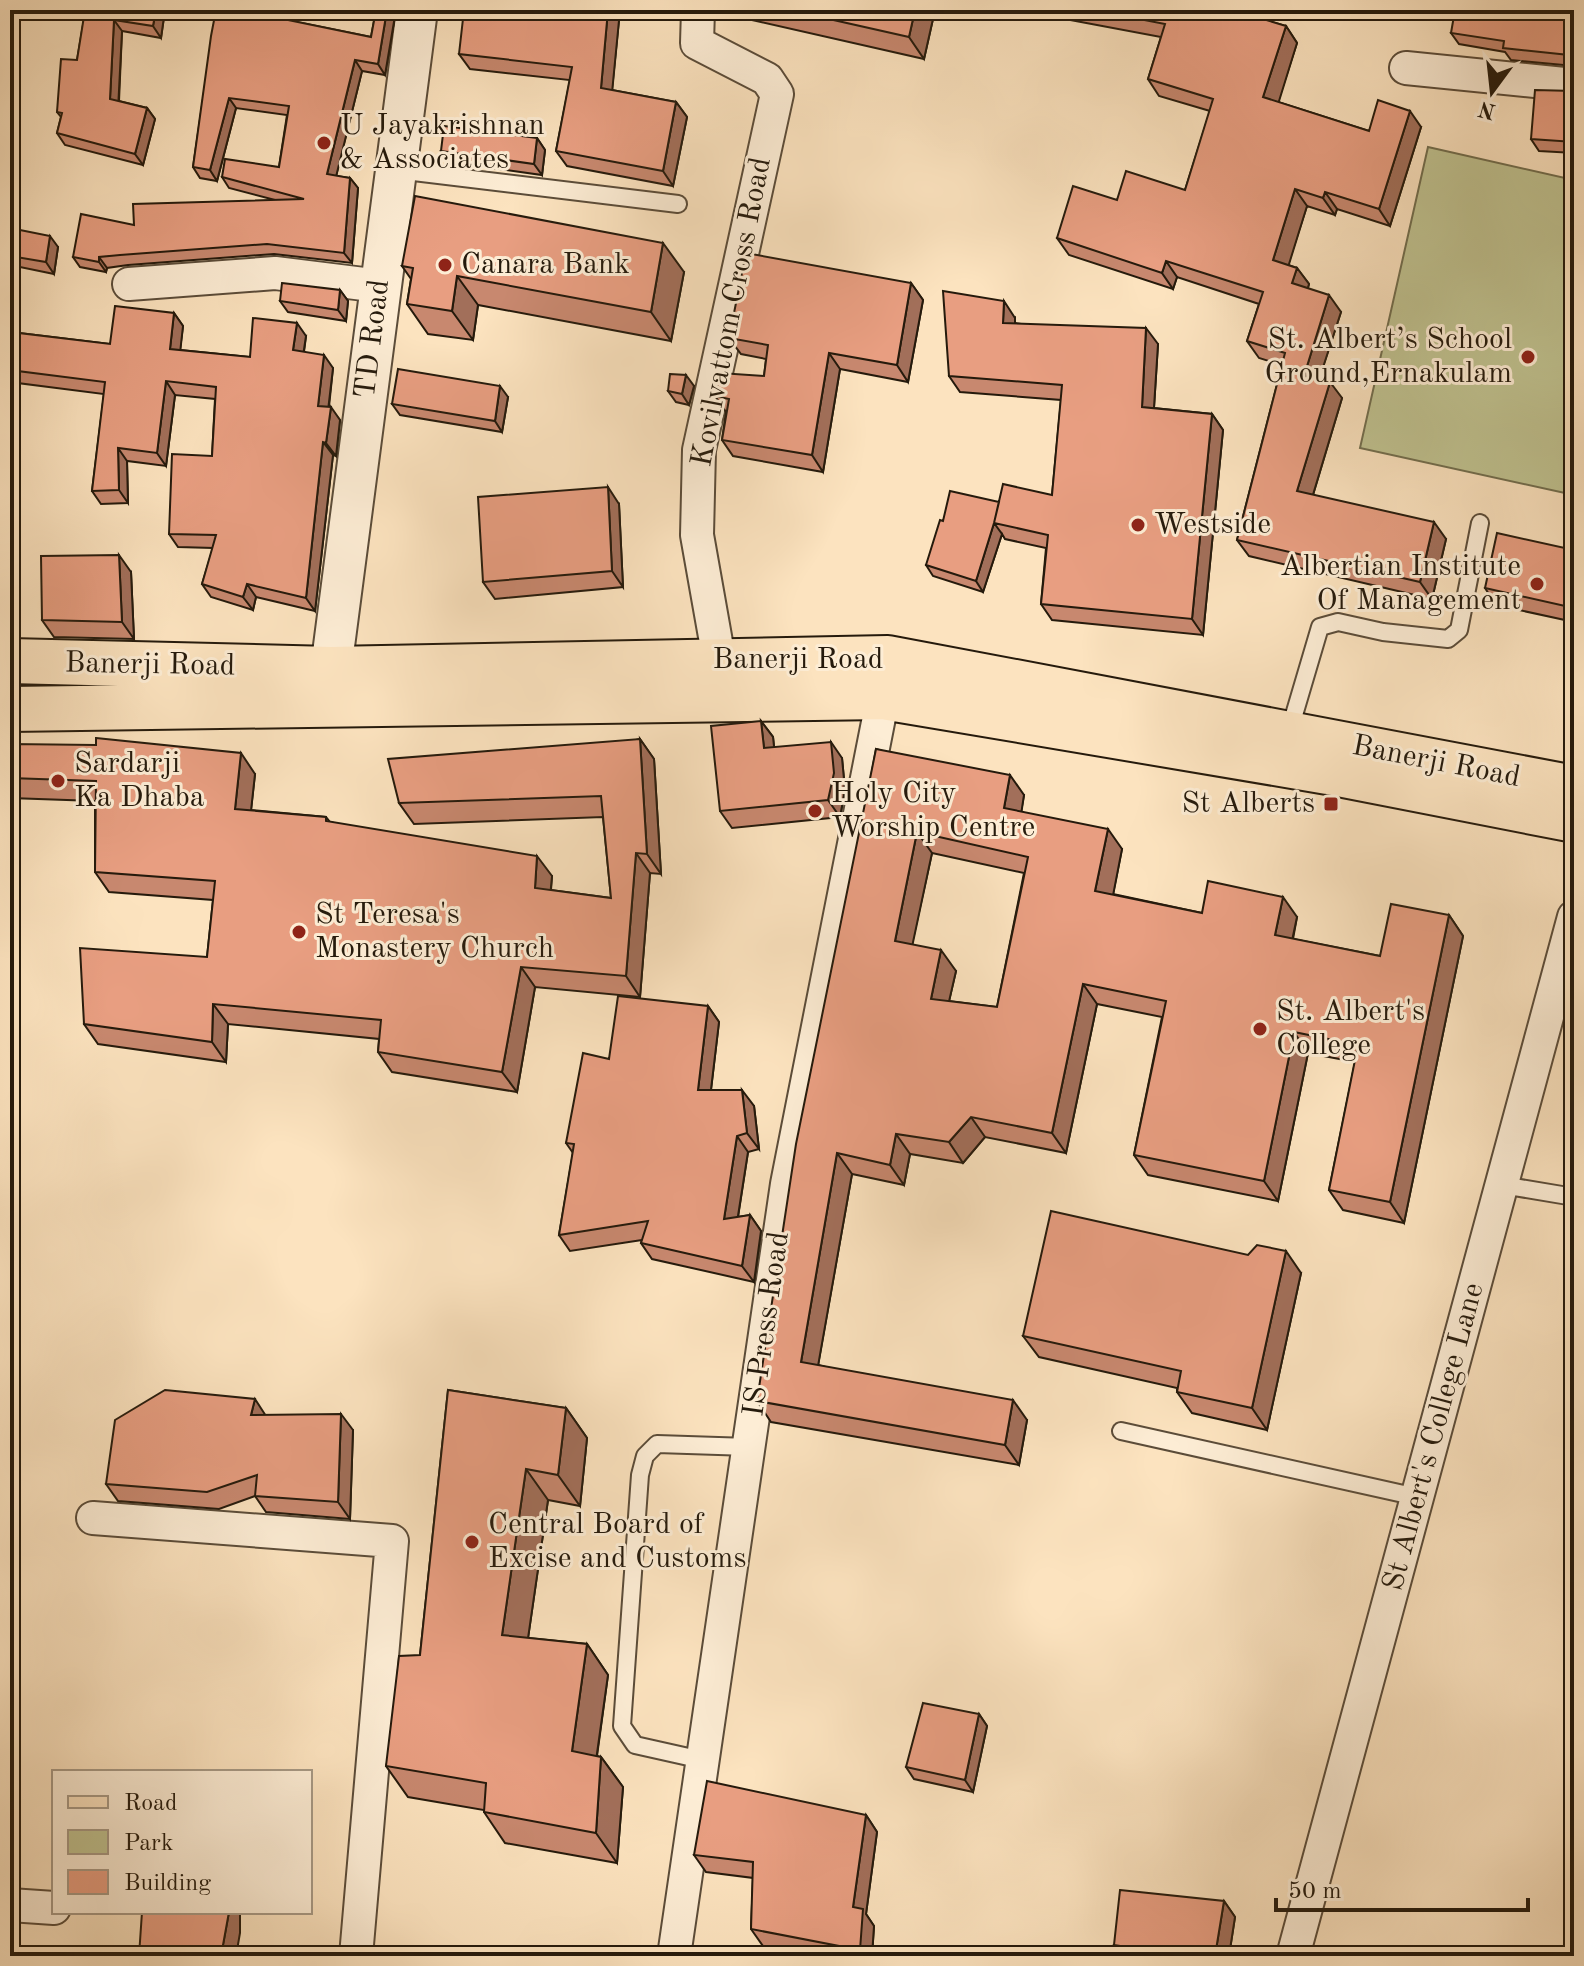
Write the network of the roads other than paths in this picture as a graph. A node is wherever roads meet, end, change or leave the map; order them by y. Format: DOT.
graph roads {
  1 [pos="417,10"];
  2 [pos="698,10"];
  3 [pos="1406,68"];
  4 [pos="1574,85"];
  5 [pos="395,169"];
  6 [pos="678,204"];
  7 [pos="129,284"];
  8 [pos="380,286"];
  9 [pos="1480,523"];
  10 [pos="719,659"];
  11 [pos="10,661"];
  12 [pos="332,686"];
  13 [pos="883,697"];
  14 [pos="10,709"];
  15 [pos="1285,749"];
  16 [pos="1574,788"];
  17 [pos="1574,820"];
  18 [pos="1574,917"];
  19 [pos="1502,1185"];
  20 [pos="1574,1197"];
  21 [pos="1121,1431"];
  22 [pos="749,1447"];
  23 [pos="1417,1497"];
  24 [pos="93,1518"];
  25 [pos="702,1760"];
  26 [pos="10,1905"];
  27 [pos="52,1908"];
  28 [pos="356,1956"];
  29 [pos="674,1956"];
  30 [pos="1293,1956"];
  1 -- 5 [label="street, TD Road"];
  2 -- 10 [label="street, Kovilvattom Cross Road"];
  3 -- 4 [label="street"];
  5 -- 6 [label="lane"];
  5 -- 8 [label="street, TD Road"];
  7 -- 8 [label="street"];
  8 -- 12 [label="street, TD Road"];
  9 -- 15 [label="lane"];
  10 -- 12 [label="main road, Banerji Road"];
  10 -- 15 [label="main road, Banerji Road"];
  11 -- 12 [label="main road, Banerji Road"];
  12 -- 13 [label="main road, Banerji Road"];
  12 -- 14 [label="main road, Banerji Road"];
  13 -- 15 [label="main road, Banerji Road"];
  13 -- 22 [label="street, IS Press Road"];
  15 -- 16 [label="main road, Banerji Road"];
  15 -- 17 [label="main road, Banerji Road"];
  18 -- 19 [label="street, St Albert's College Lane"];
  19 -- 20 [label="lane"];
  19 -- 23 [label="street, St Albert's College Lane"];
  21 -- 23 [label="lane"];
  22 -- 25 [label="street, IS Press Road"];
  22 -- 25 [label="lane"];
  23 -- 30 [label="street, St Albert's College Lane"];
  24 -- 28 [label="street"];
  25 -- 29 [label="street, IS Press Road"];
  26 -- 27 [label="street"];
}
